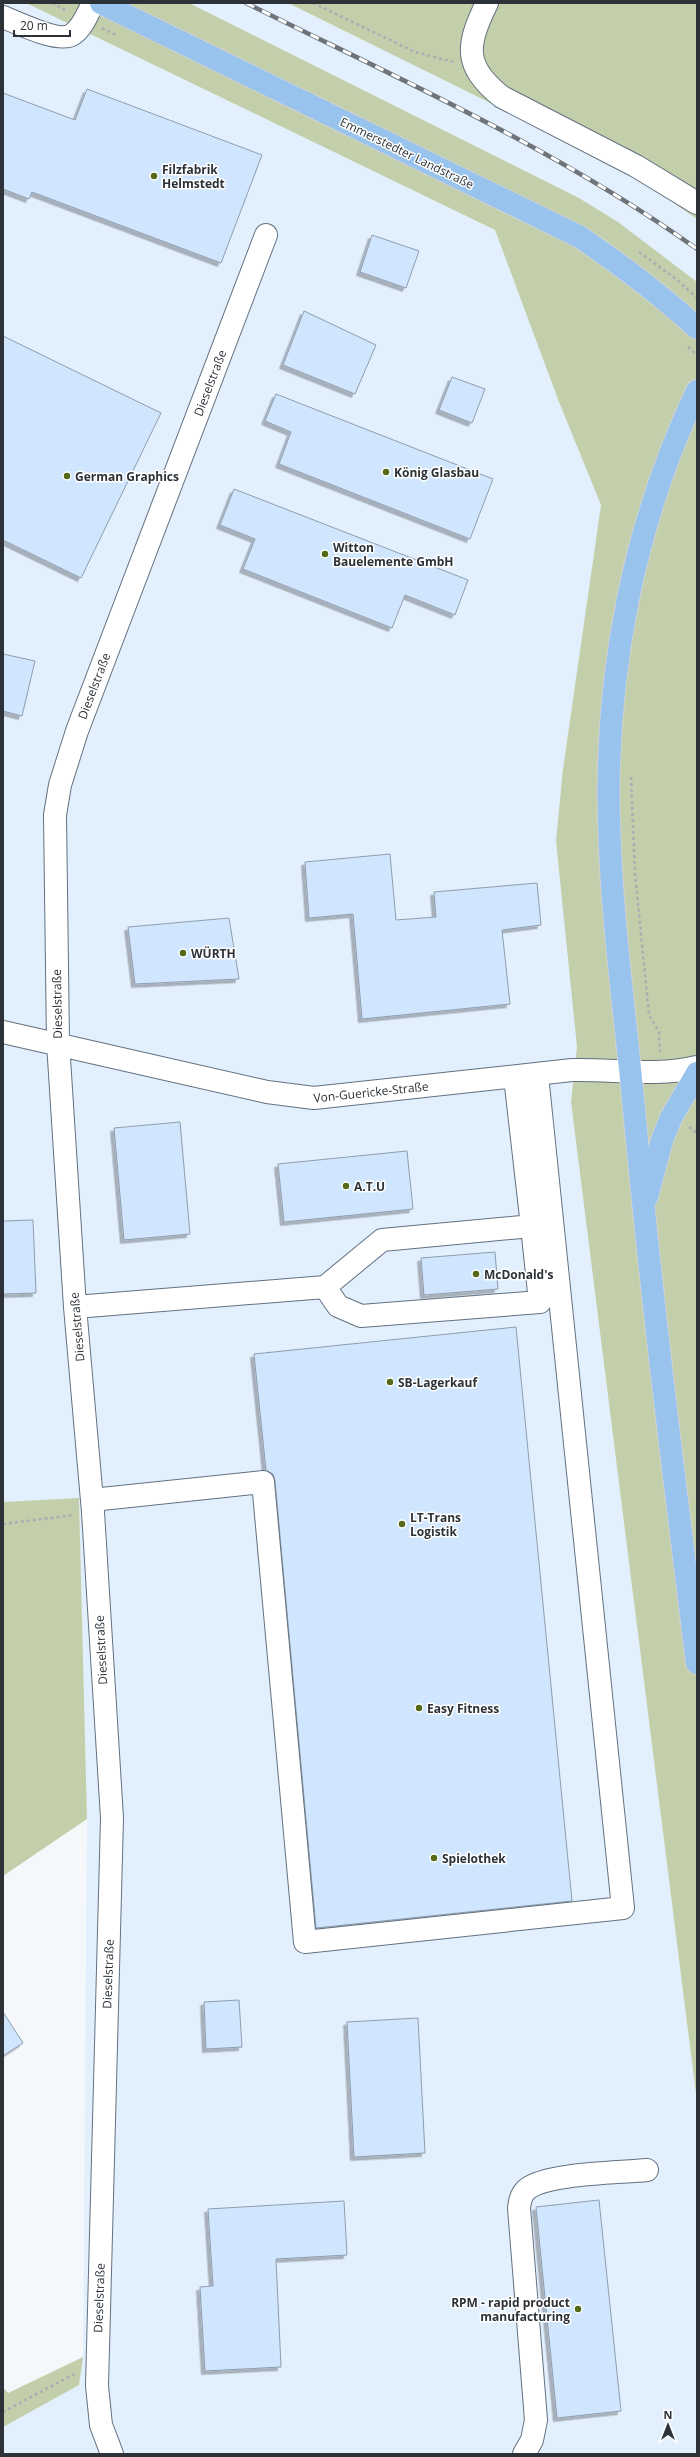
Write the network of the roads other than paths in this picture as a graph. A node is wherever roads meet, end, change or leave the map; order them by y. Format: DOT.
graph roads {
  1 [pos="101,3"];
  2 [pos="487,3"];
  3 [pos="89,12"];
  4 [pos="3,17"];
  5 [pos="697,204"];
  6 [pos="266,235"];
  7 [pos="691,337"];
  8 [pos="694,398"];
  9 [pos="3,1032"];
  10 [pos="58,1043"];
  11 [pos="697,1067"];
  12 [pos="630,1071"];
  13 [pos="697,1073"];
  14 [pos="537,1075"];
  15 [pos="515,1077"];
  16 [pos="644,1212"];
  17 [pos="532,1226"];
  18 [pos="325,1287"];
  19 [pos="75,1307"];
  20 [pos="93,1506"];
  21 [pos="697,1663"];
  22 [pos="647,2170"];
  23 [pos="112,2454"];
  24 [pos="524,2454"];
  1 -- 7 [label="main road, Emmerstedter Landstraße"];
  2 -- 5 [label="street"];
  3 -- 4 [label="street"];
  6 -- 10 [label="street, Dieselstraße"];
  8 -- 12 [label="main road"];
  9 -- 10 [label="street, Von-Guericke-Straße"];
  10 -- 15 [label="street, Von-Guericke-Straße"];
  10 -- 19 [label="street, Dieselstraße"];
  11 -- 12 [label="street, Von-Guericke-Straße"];
  12 -- 14 [label="street, Von-Guericke-Straße"];
  12 -- 16 [label="main road"];
  13 -- 16 [label="main road"];
  14 -- 15 [label="street, Von-Guericke-Straße"];
  14 -- 20 [label="street"];
  15 -- 17 [label="street"];
  16 -- 21 [label="main road"];
  17 -- 18 [label="street"];
  17 -- 18 [label="street"];
  18 -- 19 [label="street"];
  19 -- 20 [label="street, Dieselstraße"];
  20 -- 23 [label="street, Dieselstraße"];
  22 -- 24 [label="street"];
}
